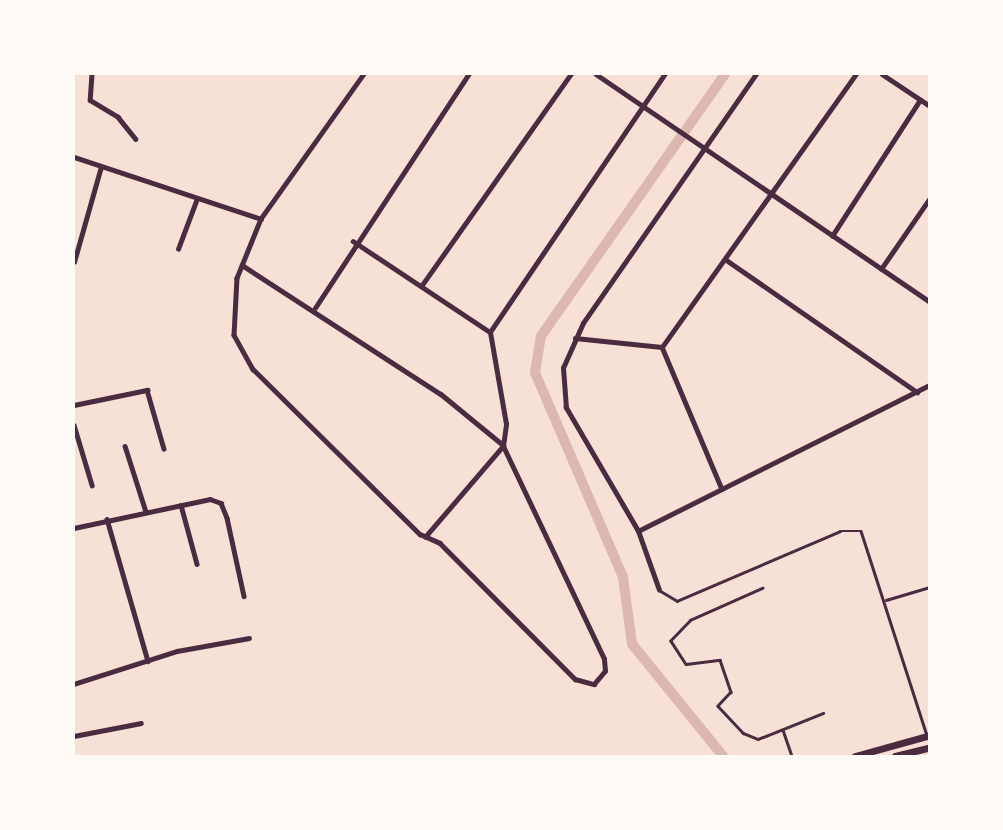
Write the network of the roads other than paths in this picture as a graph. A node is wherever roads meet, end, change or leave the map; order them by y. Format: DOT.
graph roads {
  1 [pos="92,74"];
  2 [pos="364,74"];
  3 [pos="469,74"];
  4 [pos="571,74"];
  5 [pos="596,74"];
  6 [pos="665,74"];
  7 [pos="757,74"];
  8 [pos="856,74"];
  9 [pos="882,74"];
  10 [pos="920,100"];
  11 [pos="642,106"];
  12 [pos="929,106"];
  13 [pos="136,139"];
  14 [pos="709,149"];
  15 [pos="74,158"];
  16 [pos="100,170"];
  17 [pos="772,193"];
  18 [pos="929,198"];
  19 [pos="196,201"];
  20 [pos="261,219"];
  21 [pos="832,236"];
  22 [pos="353,241"];
  23 [pos="178,249"];
  24 [pos="725,259"];
  25 [pos="74,262"];
  26 [pos="242,265"];
  27 [pos="881,269"];
  28 [pos="422,285"];
  29 [pos="929,302"];
  30 [pos="315,308"];
  31 [pos="490,332"];
  32 [pos="575,338"];
  33 [pos="662,347"];
  34 [pos="929,385"];
  35 [pos="917,392"];
  36 [pos="74,405"];
  37 [pos="74,425"];
  38 [pos="125,446"];
  39 [pos="503,446"];
  40 [pos="164,449"];
  41 [pos="92,485"];
  42 [pos="722,489"];
  43 [pos="181,505"];
  44 [pos="146,512"];
  45 [pos="107,519"];
  46 [pos="74,528"];
  47 [pos="638,531"];
  48 [pos="425,537"];
  49 [pos="197,564"];
  50 [pos="929,587"];
  51 [pos="762,588"];
  52 [pos="659,590"];
  53 [pos="244,596"];
  54 [pos="886,600"];
  55 [pos="249,638"];
  56 [pos="148,661"];
  57 [pos="74,684"];
  58 [pos="823,713"];
  59 [pos="141,723"];
  60 [pos="783,730"];
  61 [pos="928,735"];
  62 [pos="75,738"];
  63 [pos="929,747"];
  64 [pos="895,756"];
  65 [pos="792,757"];
  66 [pos="855,757"];
  1 -- 13 [label="street"];
  2 -- 20 [label="street"];
  3 -- 22 [label="street"];
  4 -- 28 [label="street"];
  5 -- 11 [label="street"];
  6 -- 11 [label="street"];
  7 -- 14 [label="street"];
  8 -- 17 [label="street"];
  9 -- 10 [label="street"];
  10 -- 12 [label="street"];
  10 -- 21 [label="street"];
  11 -- 14 [label="street"];
  11 -- 31 [label="street"];
  14 -- 17 [label="street"];
  14 -- 32 [label="street"];
  15 -- 16 [label="street"];
  16 -- 19 [label="street"];
  16 -- 25 [label="street"];
  17 -- 21 [label="street"];
  17 -- 24 [label="street"];
  18 -- 27 [label="street"];
  19 -- 20 [label="street"];
  19 -- 23 [label="street"];
  20 -- 26 [label="street"];
  21 -- 27 [label="street"];
  22 -- 28 [label="street"];
  22 -- 30 [label="street"];
  24 -- 33 [label="street"];
  24 -- 35 [label="street"];
  26 -- 30 [label="street"];
  26 -- 48 [label="street"];
  27 -- 29 [label="street"];
  28 -- 31 [label="street"];
  30 -- 39 [label="street"];
  31 -- 39 [label="street"];
  32 -- 33 [label="street"];
  32 -- 47 [label="street"];
  33 -- 42 [label="street"];
  34 -- 35 [label="street"];
  35 -- 42 [label="street"];
  36 -- 40 [label="street"];
  37 -- 41 [label="street"];
  38 -- 44 [label="street"];
  39 -- 48 [label="street"];
  39 -- 48 [label="street"];
  42 -- 47 [label="street"];
  43 -- 44 [label="street"];
  43 -- 49 [label="street"];
  43 -- 53 [label="street"];
  44 -- 45 [label="street"];
  45 -- 46 [label="street"];
  45 -- 56 [label="street"];
  47 -- 52 [label="street"];
  50 -- 54 [label="lane"];
  51 -- 60 [label="lane"];
  52 -- 54 [label="lane"];
  54 -- 61 [label="lane"];
  55 -- 56 [label="street"];
  56 -- 57 [label="street"];
  58 -- 60 [label="lane"];
  59 -- 62 [label="street"];
  60 -- 65 [label="lane"];
  61 -- 66 [label="main road"];
  63 -- 64 [label="main road"];
}
